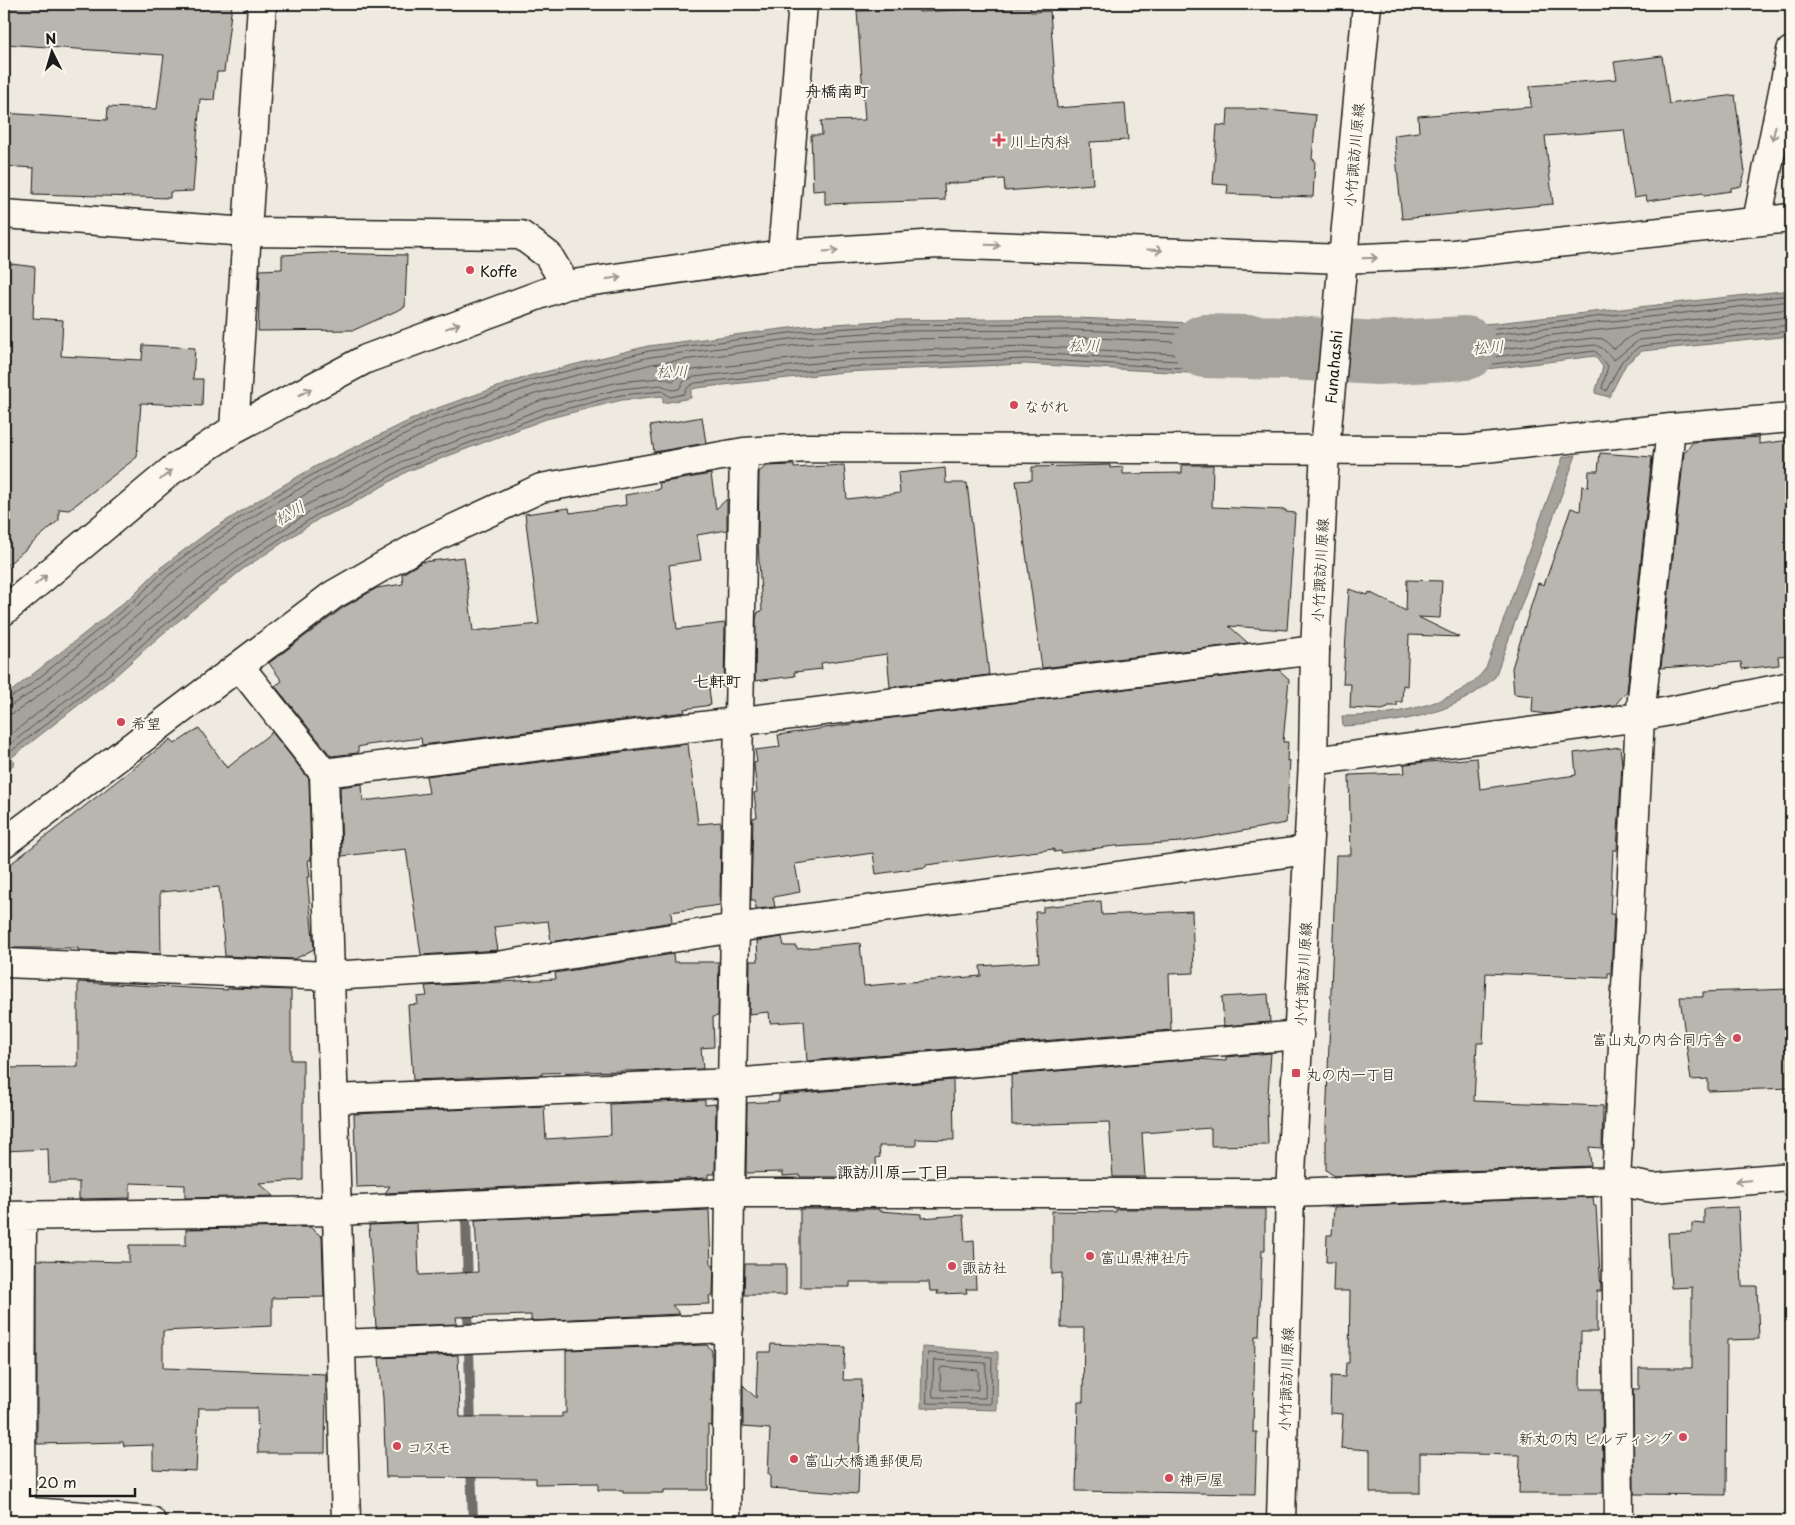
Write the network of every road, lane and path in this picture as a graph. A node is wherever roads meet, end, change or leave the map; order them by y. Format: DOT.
graph roads {
  1 [pos="262,4"];
  2 [pos="803,4"];
  3 [pos="1367,4"];
  4 [pos="1791,51"];
  5 [pos="4,214"];
  6 [pos="1791,218"];
  7 [pos="1757,221"];
  8 [pos="247,232"];
  9 [pos="782,254"];
  10 [pos="1343,259"];
  11 [pos="566,285"];
  12 [pos="1339,306"];
  13 [pos="1791,418"];
  14 [pos="1671,428"];
  15 [pos="234,429"];
  16 [pos="1326,439"];
  17 [pos="744,452"];
  18 [pos="4,611"];
  19 [pos="1315,650"];
  20 [pos="240,667"];
  21 [pos="1791,686"];
  22 [pos="1640,717"];
  23 [pos="738,720"];
  24 [pos="1313,761"];
  25 [pos="324,773"];
  26 [pos="4,843"];
  27 [pos="1308,850"];
  28 [pos="735,928"];
  29 [pos="4,963"];
  30 [pos="330,976"];
  31 [pos="1299,1036"];
  32 [pos="733,1083"];
  33 [pos="334,1099"];
  34 [pos="1791,1177"];
  35 [pos="1616,1181"];
  36 [pos="730,1193"];
  37 [pos="1290,1193"];
  38 [pos="338,1211"];
  39 [pos="13,1216"];
  40 [pos="729,1328"];
  41 [pos="341,1344"];
  42 [pos="12,1511"];
  43 [pos="151,1521"];
  44 [pos="346,1521"];
  45 [pos="726,1521"];
  46 [pos="1281,1521"];
  47 [pos="1619,1521"];
  1 -- 8 [label="street"];
  2 -- 9 [label="street"];
  3 -- 10 [label="street, 小竹諏訪川原線"];
  4 -- 7 [label="street, one-way"];
  5 -- 8 [label="street"];
  6 -- 7 [label="street"];
  10 -- 7 [label="street, one-way"];
  8 -- 11 [label="street"];
  8 -- 15 [label="street"];
  9 -- 10 [label="street, one-way"];
  11 -- 9 [label="street, one-way"];
  10 -- 12 [label="street, 小竹諏訪川原線"];
  15 -- 11 [label="street, one-way"];
  12 -- 16 [label="street, Funahashi"];
  13 -- 14 [label="street"];
  14 -- 16 [label="street"];
  14 -- 22 [label="street"];
  18 -- 15 [label="street, one-way"];
  16 -- 17 [label="street"];
  16 -- 19 [label="street, 小竹諏訪川原線"];
  17 -- 20 [label="street"];
  17 -- 23 [label="street"];
  19 -- 23 [label="street"];
  19 -- 24 [label="street, 小竹諏訪川原線"];
  20 -- 25 [label="street"];
  20 -- 26 [label="street"];
  21 -- 22 [label="street"];
  22 -- 24 [label="street"];
  22 -- 35 [label="street"];
  23 -- 25 [label="street"];
  23 -- 28 [label="street"];
  24 -- 27 [label="street, 小竹諏訪川原線"];
  25 -- 30 [label="street"];
  27 -- 28 [label="street"];
  27 -- 31 [label="street, 小竹諏訪川原線"];
  28 -- 30 [label="street"];
  28 -- 32 [label="street"];
  29 -- 30 [label="street"];
  30 -- 33 [label="street"];
  31 -- 32 [label="street"];
  31 -- 37 [label="street, 小竹諏訪川原線"];
  32 -- 33 [label="street"];
  32 -- 36 [label="street"];
  33 -- 38 [label="street"];
  34 -- 35 [label="street, one-way"];
  35 -- 37 [label="street"];
  35 -- 47 [label="street"];
  36 -- 37 [label="street"];
  36 -- 38 [label="street"];
  36 -- 40 [label="street"];
  37 -- 46 [label="street, 小竹諏訪川原線"];
  38 -- 39 [label="street"];
  38 -- 41 [label="street"];
  39 -- 42 [label="street"];
  40 -- 41 [label="street"];
  40 -- 45 [label="street"];
  41 -- 44 [label="street"];
  42 -- 43 [label="street"];
}
